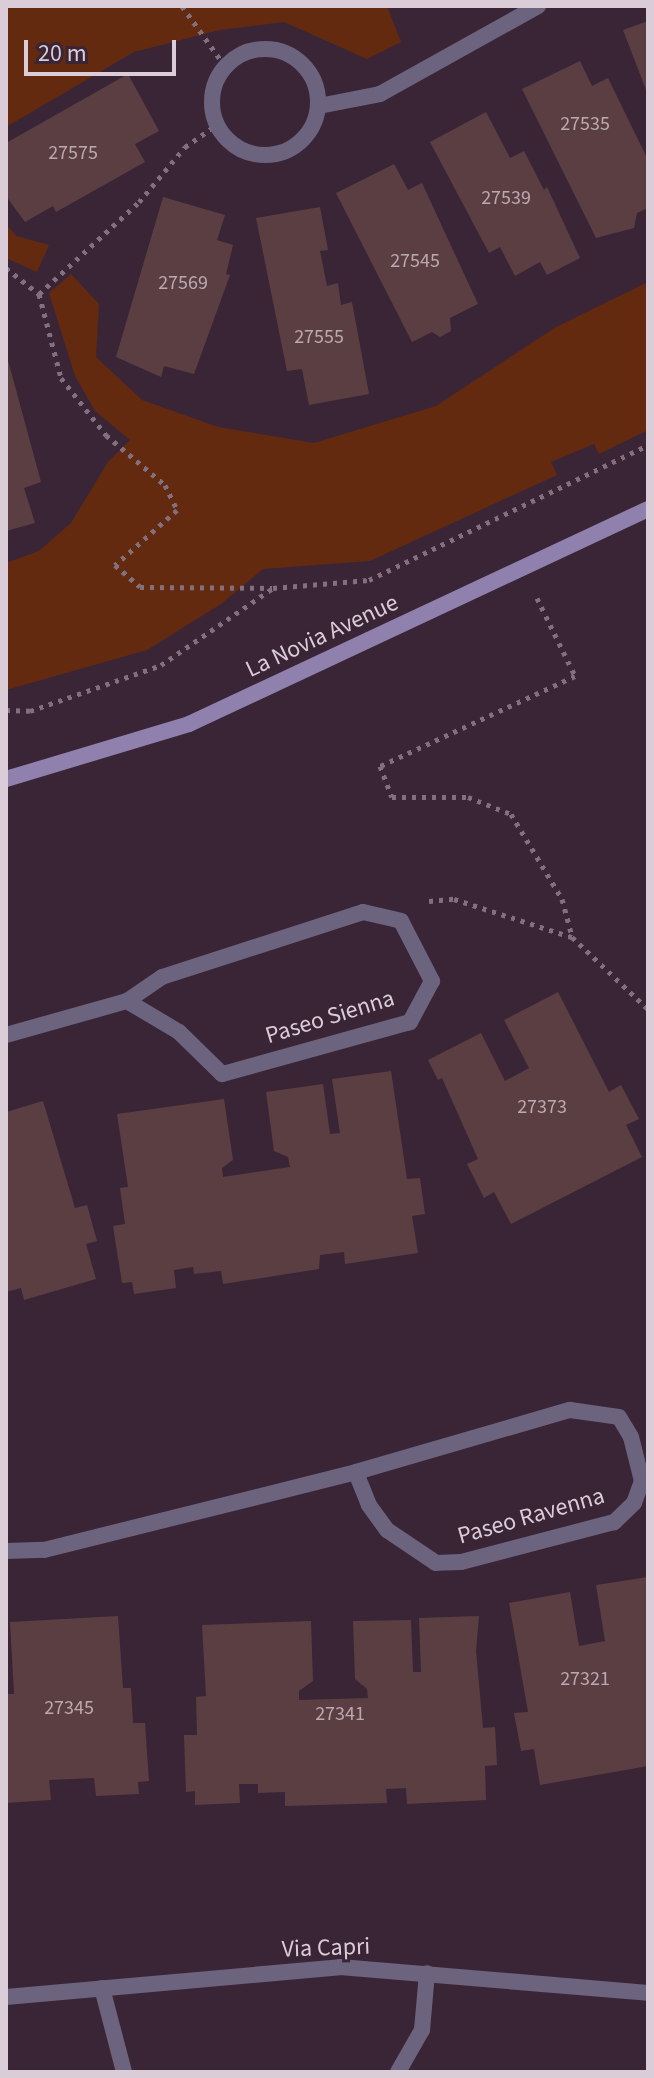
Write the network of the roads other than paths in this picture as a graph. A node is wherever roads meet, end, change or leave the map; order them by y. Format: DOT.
graph roads {
  1 [pos="538,6"];
  2 [pos="319,106"];
  3 [pos="648,509"];
  4 [pos="6,779"];
  5 [pos="127,1001"];
  6 [pos="6,1035"];
  7 [pos="356,1472"];
  8 [pos="6,1551"];
  9 [pos="427,1973"];
  10 [pos="102,1988"];
  11 [pos="648,1993"];
  12 [pos="6,1997"];
  13 [pos="124,2072"];
  14 [pos="398,2072"];
  1 -- 2 [label="street"];
  2 -- 2 [label="street"];
  3 -- 4 [label="main road, La Novia Avenue"];
  5 -- 5 [label="street, Paseo Sienna"];
  5 -- 6 [label="street"];
  7 -- 7 [label="street, Paseo Ravenna"];
  7 -- 8 [label="street, Paseo Ravenna"];
  9 -- 10 [label="street, Via Capri"];
  9 -- 11 [label="street, Via Capri"];
  9 -- 14 [label="street"];
  10 -- 12 [label="street, Via Capri"];
  10 -- 13 [label="street"];
}
